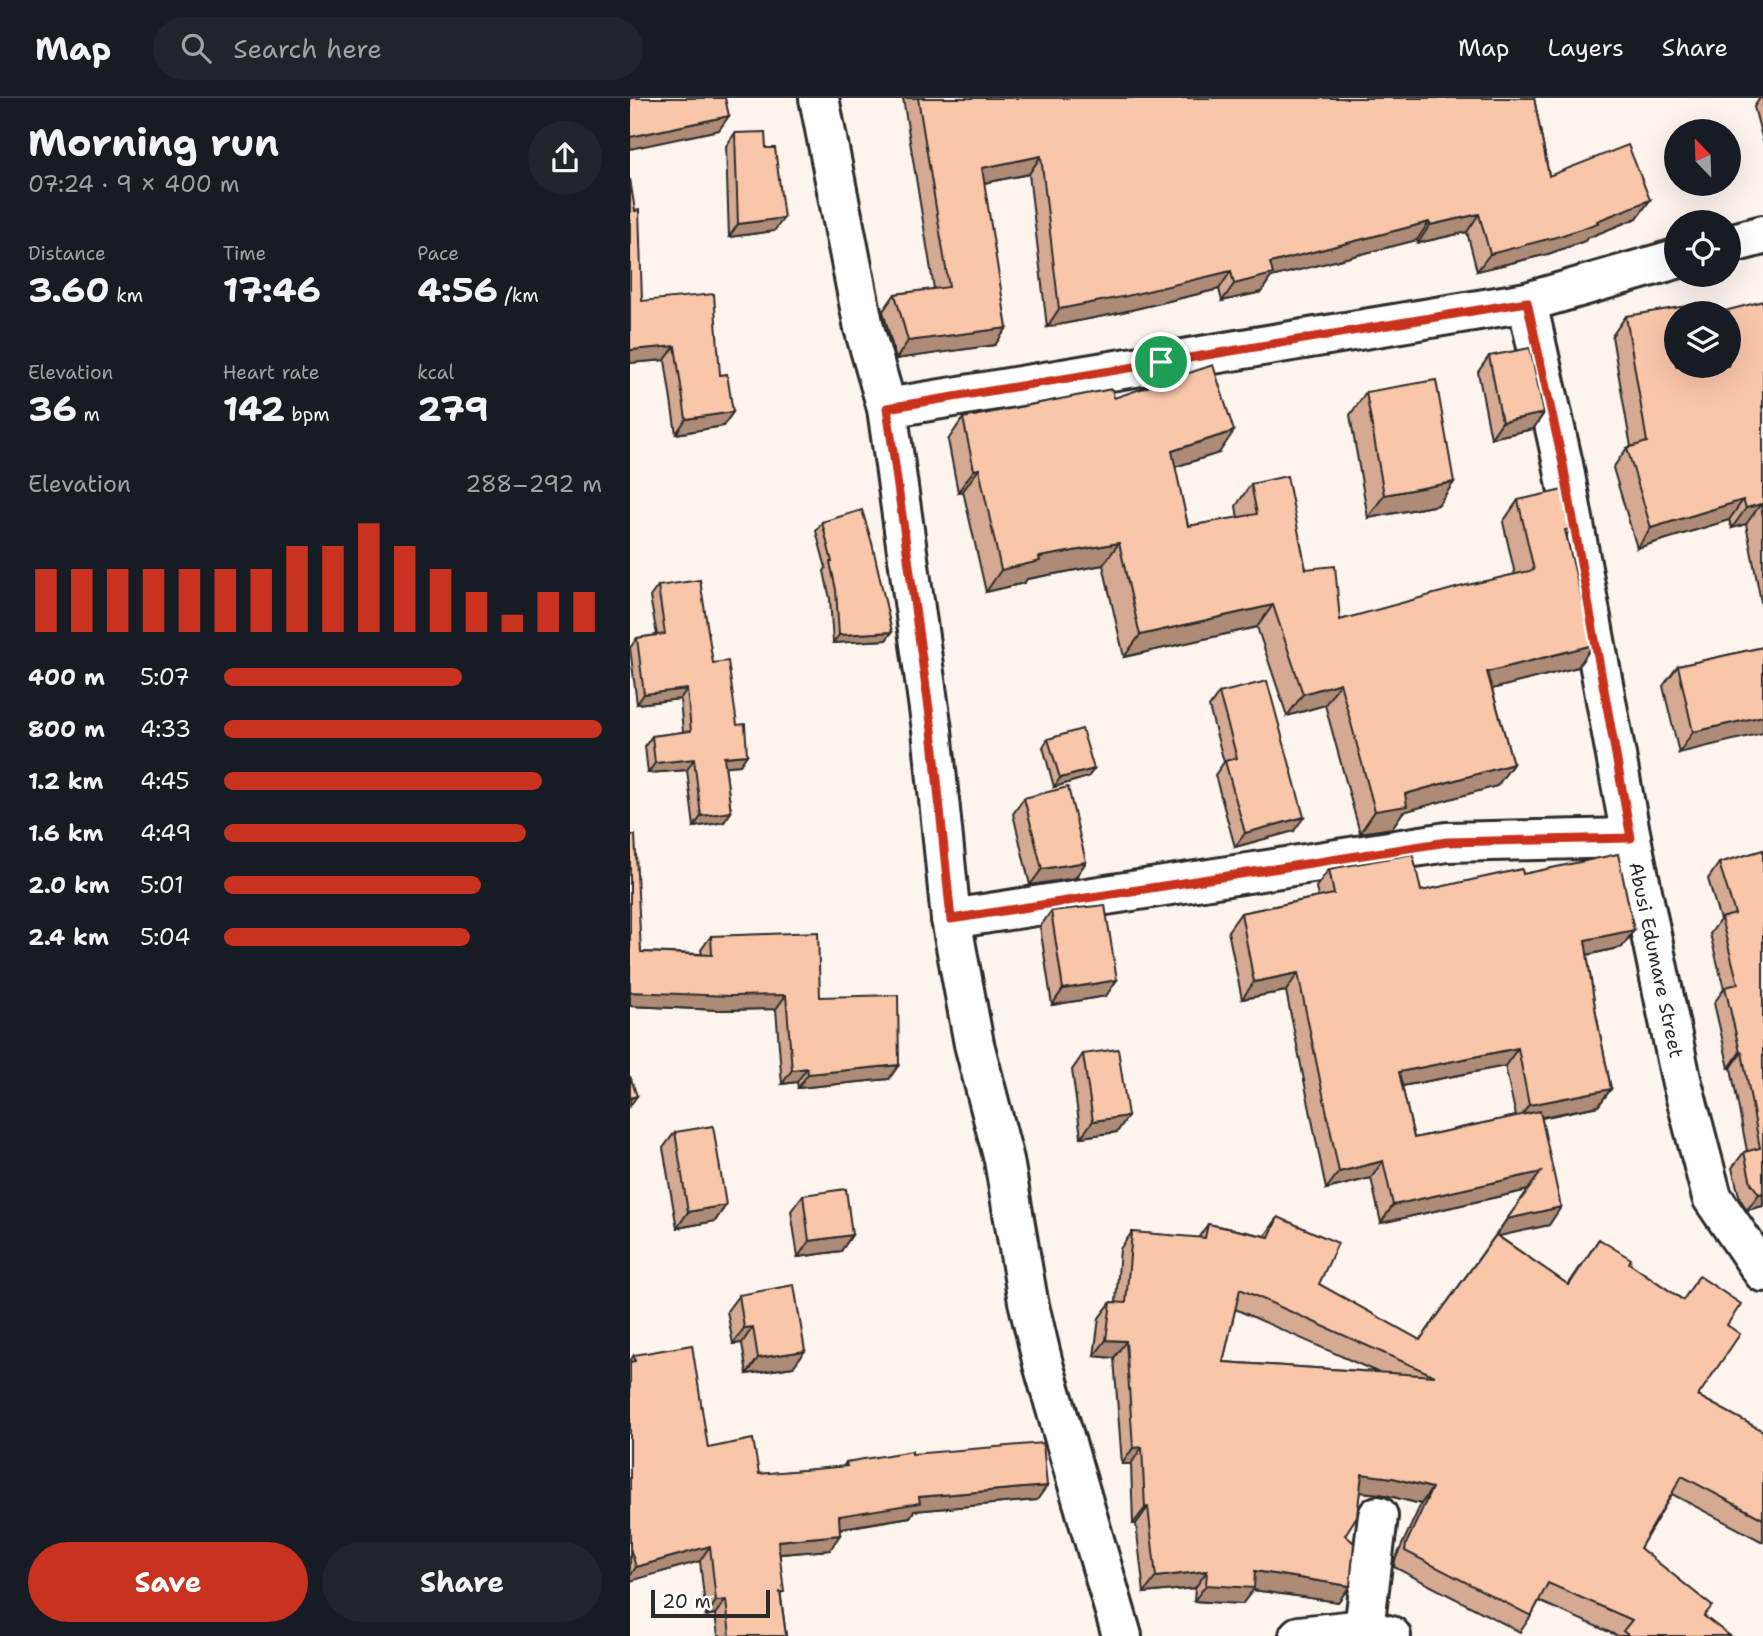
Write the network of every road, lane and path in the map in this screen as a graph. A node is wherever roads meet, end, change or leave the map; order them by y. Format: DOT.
graph roads {
  1 [pos="819,98"];
  2 [pos="1763,235"];
  3 [pos="1741,241"];
  4 [pos="1664,262"];
  5 [pos="1527,302"];
  6 [pos="887,408"];
  7 [pos="1631,838"];
  8 [pos="951,919"];
  9 [pos="1763,1272"];
  10 [pos="1378,1516"];
  11 [pos="1377,1633"];
  12 [pos="1122,1636"];
  13 [pos="1299,1636"];
  1 -- 6 [label="street"];
  2 -- 3 [label="street"];
  4 -- 5 [label="street"];
  5 -- 6 [label="street"];
  5 -- 7 [label="street, Abusi Edumare Street"];
  6 -- 8 [label="street"];
  7 -- 8 [label="street"];
  7 -- 9 [label="street, Abusi Edumare Street"];
  8 -- 12 [label="street"];
  10 -- 11 [label="street"];
  11 -- 13 [label="street"];
}
